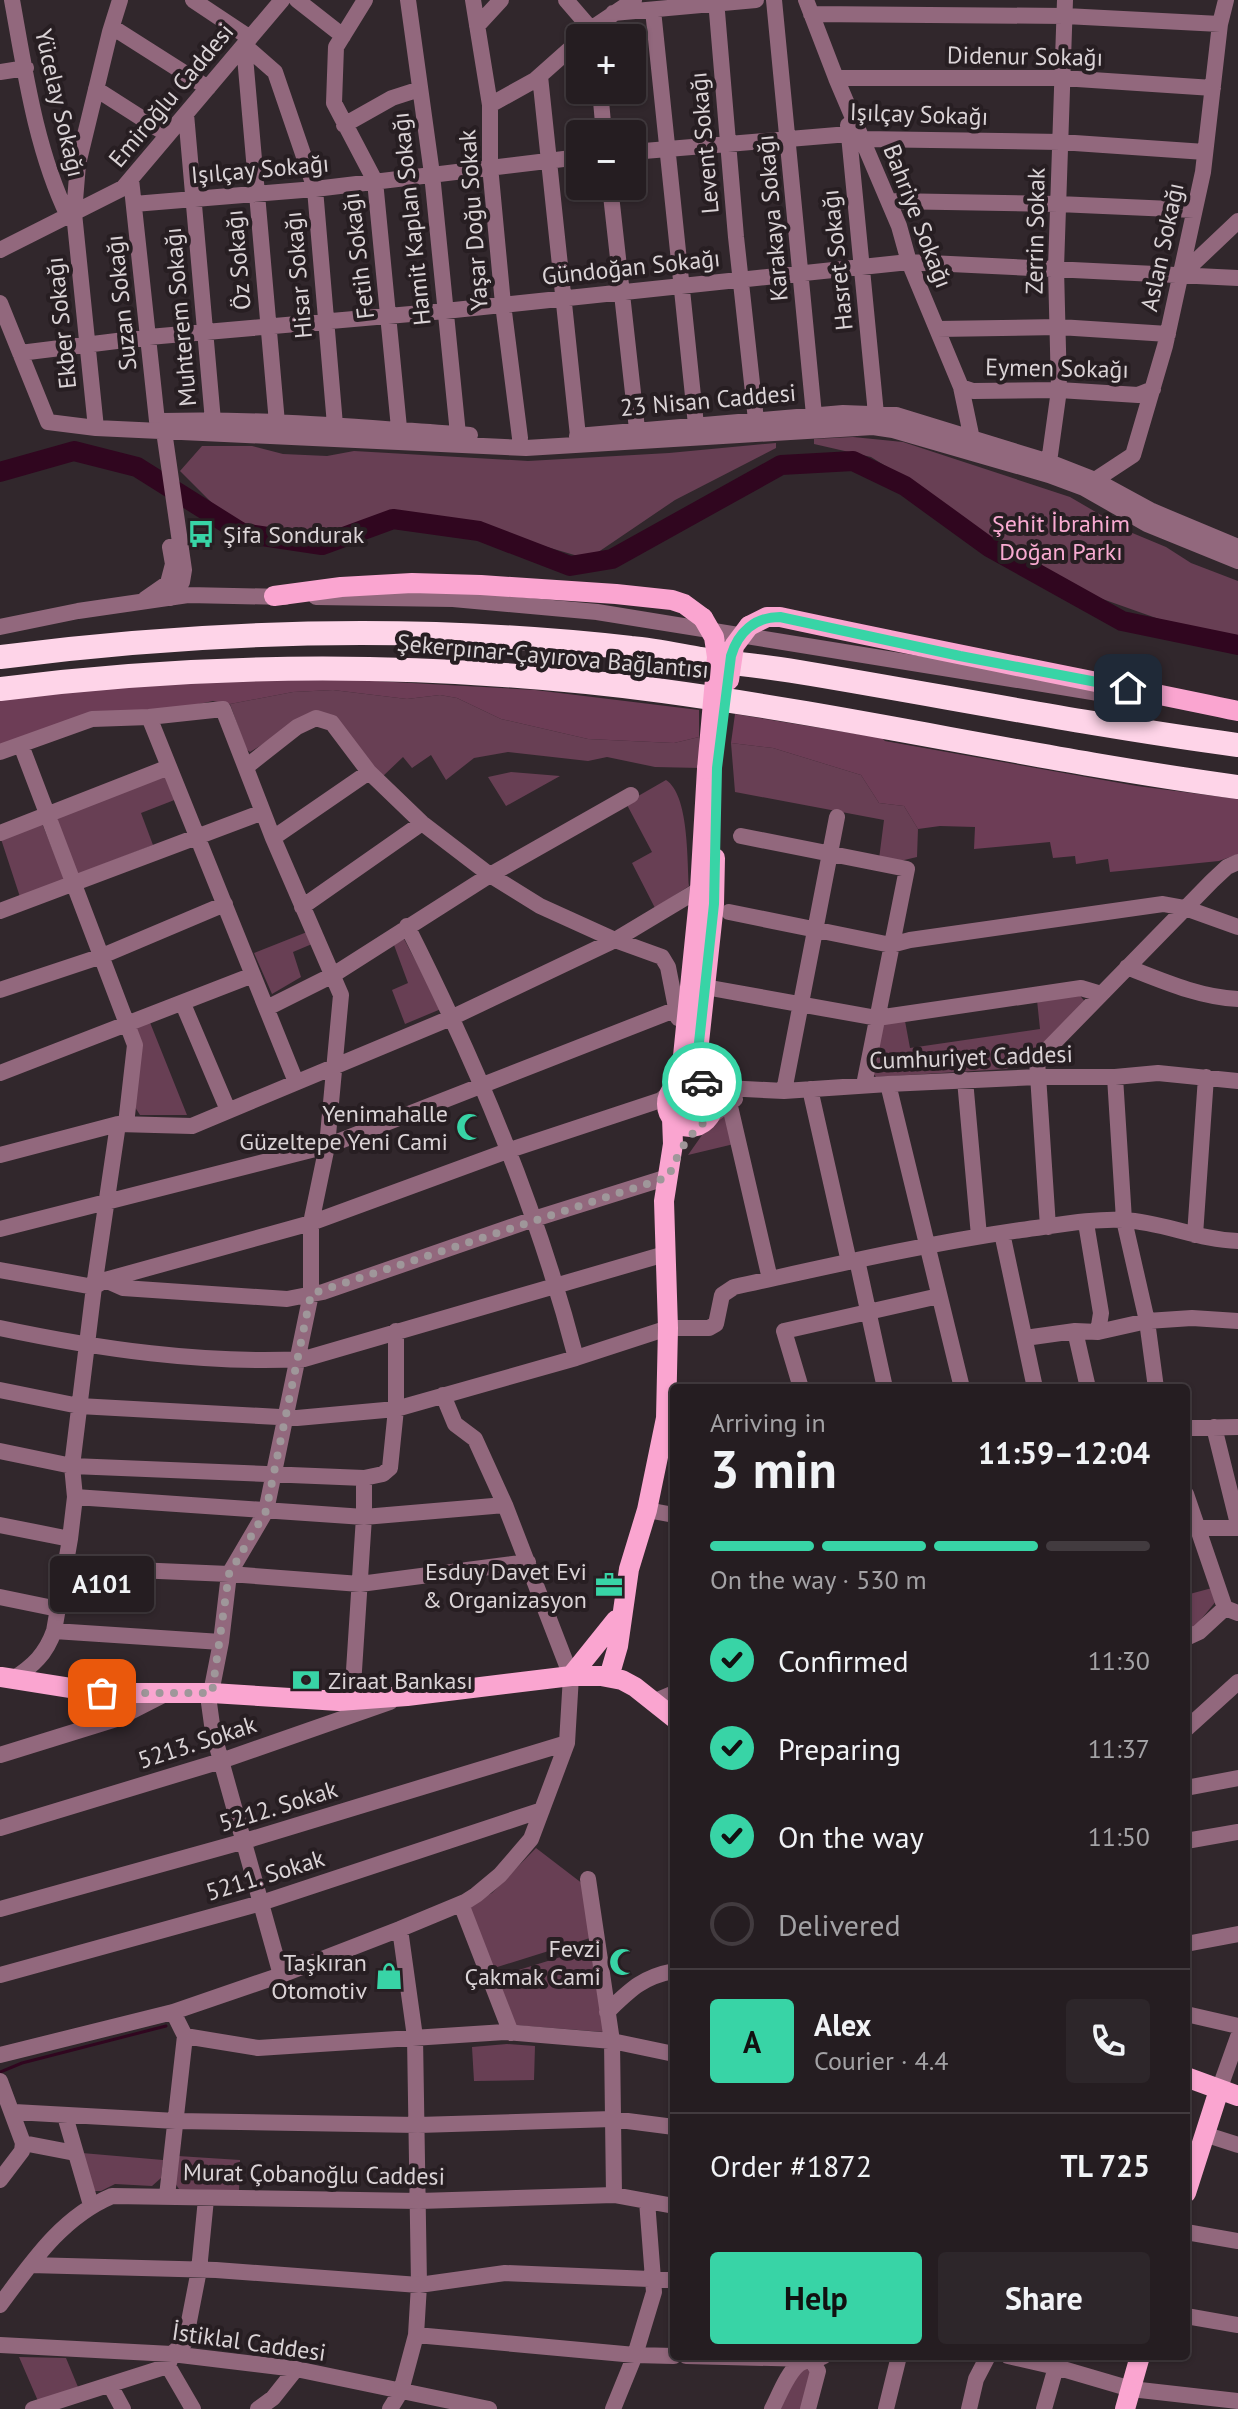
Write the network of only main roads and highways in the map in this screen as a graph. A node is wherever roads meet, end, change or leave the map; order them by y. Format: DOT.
graph roads {
  1 [pos="274,596"];
  2 [pos="0,657"];
  3 [pos="0,689"];
  4 [pos="1238,712"];
  5 [pos="1238,745"];
  6 [pos="712,768"];
  7 [pos="1238,787"];
  8 [pos="706,1087"];
  9 [pos="672,1091"];
  10 [pos="672,1118"];
  11 [pos="708,1119"];
  12 [pos="668,1177"];
  13 [pos="625,1599"];
  14 [pos="616,1620"];
  15 [pos="618,1646"];
  16 [pos="571,1676"];
  17 [pos="605,1676"];
  18 [pos="4,1677"];
  19 [pos="635,1687"];
  20 [pos="664,1697"];
  21 [pos="1190,2079"];
  22 [pos="1228,2093"];
  23 [pos="1192,2152"];
  24 [pos="1139,2360"];
  25 [pos="1128,2399"];
  1 -- 6 [label="main road, bridge"];
  2 -- 5 [label="highway, Şekerpınar-Çayırova Bağlantısı"];
  3 -- 7 [label="highway, Şekerpınar-Çayırova Bağlantısı"];
  4 -- 6 [label="main road, bridge"];
  6 -- 8 [label="main road"];
  6 -- 9 [label="main road"];
  8 -- 9 [label="main road"];
  8 -- 11 [label="main road"];
  9 -- 10 [label="main road"];
  10 -- 11 [label="main road"];
  10 -- 12 [label="main road"];
  11 -- 12 [label="main road"];
  12 -- 13 [label="main road"];
  13 -- 14 [label="main road"];
  13 -- 15 [label="main road"];
  14 -- 16 [label="main road"];
  14 -- 17 [label="main road"];
  15 -- 17 [label="main road"];
  15 -- 19 [label="main road"];
  16 -- 17 [label="main road"];
  16 -- 18 [label="main road"];
  17 -- 19 [label="main road"];
  19 -- 20 [label="main road"];
  21 -- 22 [label="main road"];
  22 -- 23 [label="main road"];
  24 -- 25 [label="main road"];
}
